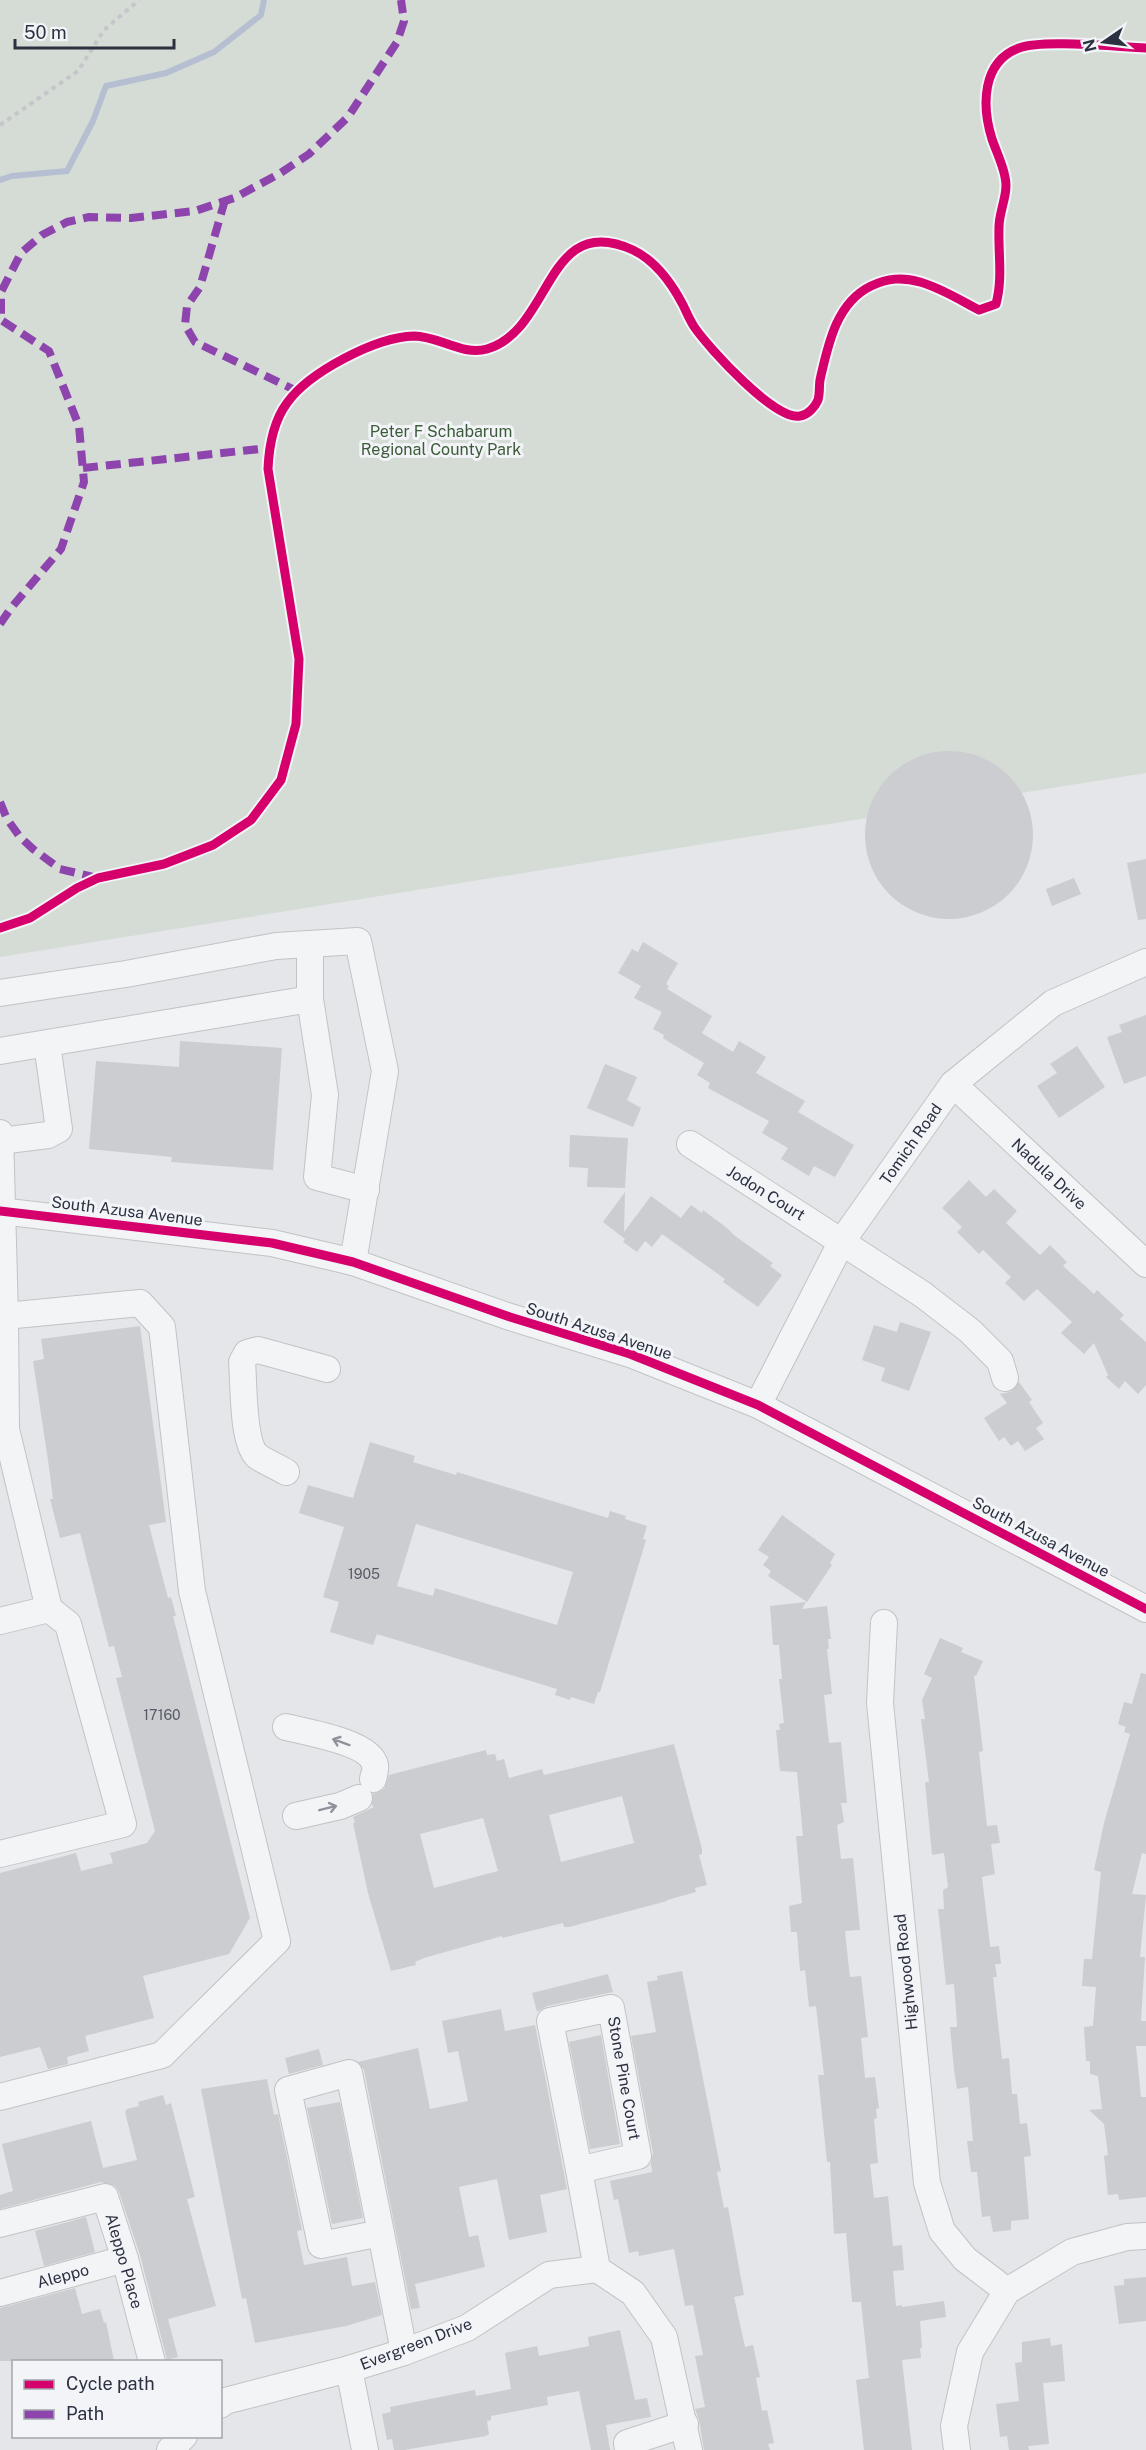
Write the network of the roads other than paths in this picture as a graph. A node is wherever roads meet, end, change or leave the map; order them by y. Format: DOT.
graph roads {
  1 [pos="310,944"];
  2 [pos="1146,962"];
  3 [pos="0,993"];
  4 [pos="310,999"];
  5 [pos="46,1044"];
  6 [pos="0,1051"];
  7 [pos="953,1084"];
  8 [pos="0,1133"];
  9 [pos="0,1141"];
  10 [pos="690,1144"];
  11 [pos="366,1190"];
  12 [pos="0,1211"];
  13 [pos="842,1241"];
  14 [pos="353,1262"];
  15 [pos="1146,1264"];
  16 [pos="6,1316"];
  17 [pos="327,1369"];
  18 [pos="1005,1378"];
  19 [pos="758,1405"];
  20 [pos="3,1429"];
  21 [pos="286,1472"];
  22 [pos="49,1609"];
  23 [pos="1146,1609"];
  24 [pos="0,1621"];
  25 [pos="884,1623"];
  26 [pos="286,1727"];
  27 [pos="296,1816"];
  28 [pos="0,1854"];
  29 [pos="0,2097"];
  30 [pos="579,2170"];
  31 [pos="0,2224"];
  32 [pos="381,2233"];
  33 [pos="1146,2236"];
  34 [pos="125,2259"];
  35 [pos="597,2269"];
  36 [pos="1007,2291"];
  37 [pos="0,2293"];
  38 [pos="404,2352"];
  39 [pos="152,2360"];
  40 [pos="349,2369"];
  41 [pos="222,2404"];
  42 [pos="685,2424"];
  43 [pos="366,2450"];
  44 [pos="628,2450"];
  45 [pos="689,2450"];
  46 [pos="957,2450"];
  1 -- 3 [label="street"];
  1 -- 4 [label="street"];
  1 -- 11 [label="street"];
  2 -- 7 [label="street, Tomich Road"];
  4 -- 5 [label="street"];
  4 -- 11 [label="street"];
  5 -- 6 [label="street"];
  5 -- 9 [label="street"];
  7 -- 13 [label="street, Tomich Road"];
  7 -- 15 [label="street, Nadula Drive"];
  8 -- 9 [label="street"];
  9 -- 12 [label="street"];
  10 -- 13 [label="street, Jodon Court"];
  11 -- 14 [label="street"];
  12 -- 14 [label="street, South Azusa Avenue"];
  12 -- 16 [label="street"];
  13 -- 18 [label="street, Jodon Court"];
  13 -- 19 [label="street, Tomich Road"];
  14 -- 19 [label="street, South Azusa Avenue"];
  16 -- 20 [label="street"];
  16 -- 29 [label="street"];
  17 -- 21 [label="street"];
  19 -- 23 [label="street, South Azusa Avenue"];
  20 -- 22 [label="street"];
  22 -- 24 [label="street"];
  22 -- 28 [label="street"];
  25 -- 36 [label="street, Highwood Road"];
  27 -- 26 [label="street, one-way"];
  30 -- 30 [label="street, Stone Pine Court"];
  30 -- 35 [label="street, Stone Pine Court"];
  31 -- 34 [label="street, Aleppo Place"];
  32 -- 32 [label="street"];
  32 -- 38 [label="street"];
  33 -- 36 [label="street"];
  34 -- 37 [label="street, Aleppo"];
  34 -- 39 [label="street, Aleppo Place"];
  35 -- 38 [label="street, Evergreen Drive"];
  35 -- 42 [label="street"];
  36 -- 46 [label="street"];
  38 -- 40 [label="street, Evergreen Drive"];
  40 -- 41 [label="street, Evergreen Drive"];
  40 -- 43 [label="street"];
  42 -- 44 [label="street"];
  42 -- 45 [label="street"];
}
